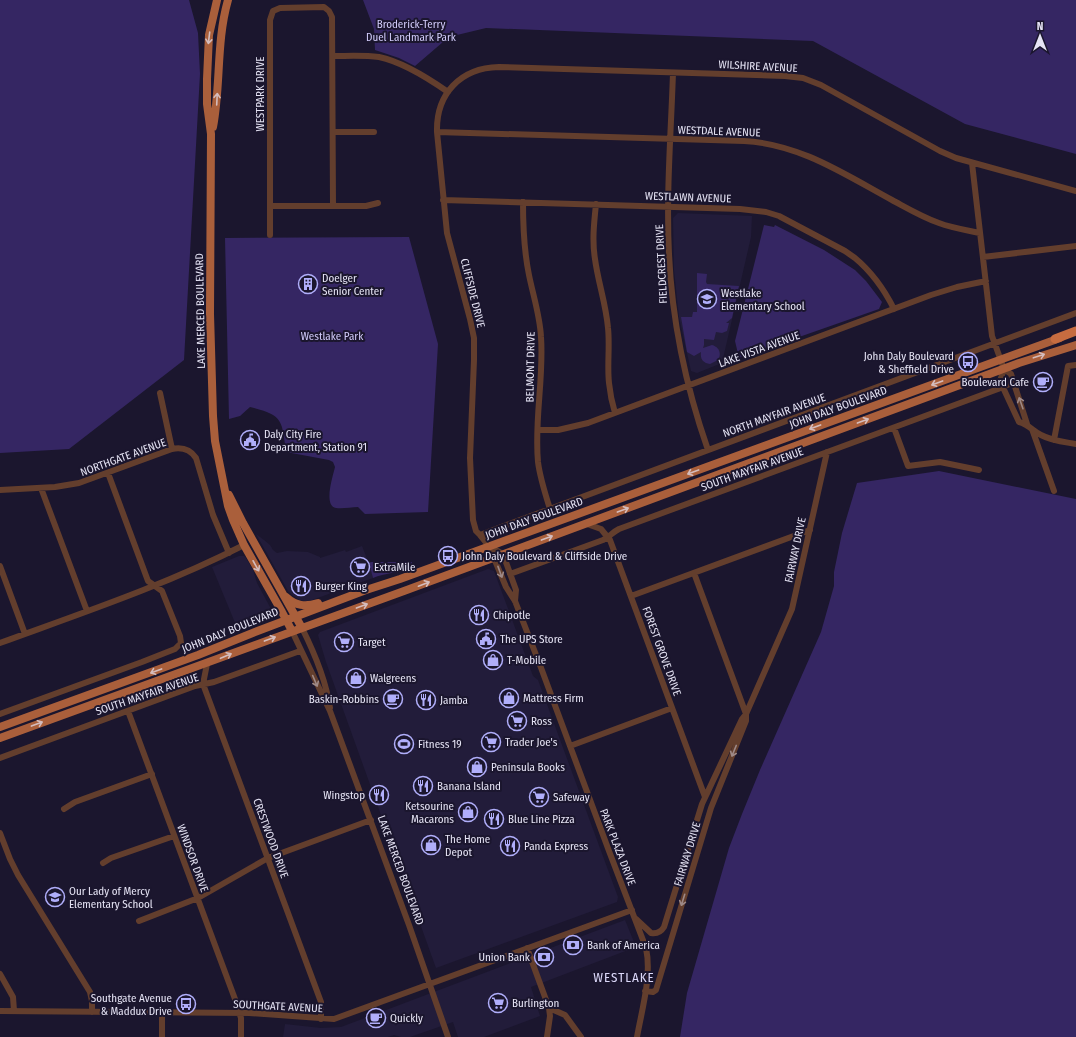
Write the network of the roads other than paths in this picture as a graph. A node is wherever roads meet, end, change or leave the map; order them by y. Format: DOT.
graph roads {
  1 [pos="217,0"];
  2 [pos="228,0"];
  3 [pos="333,56"];
  4 [pos="673,72"];
  5 [pos="448,92"];
  6 [pos="333,132"];
  7 [pos="374,132"];
  8 [pos="437,132"];
  9 [pos="211,134"];
  10 [pos="671,140"];
  11 [pos="972,163"];
  12 [pos="1076,191"];
  13 [pos="443,200"];
  14 [pos="378,202"];
  15 [pos="523,202"];
  16 [pos="596,204"];
  17 [pos="270,206"];
  18 [pos="333,206"];
  19 [pos="669,206"];
  20 [pos="980,233"];
  21 [pos="270,235"];
  22 [pos="1076,246"];
  23 [pos="983,257"];
  24 [pos="986,281"];
  25 [pos="894,309"];
  26 [pos="1076,313"];
  27 [pos="1076,332"];
  28 [pos="1055,339"];
  29 [pos="995,344"];
  30 [pos="1076,345"];
  31 [pos="1000,359"];
  32 [pos="1076,365"];
  33 [pos="1004,369"];
  34 [pos="1014,382"];
  35 [pos="688,386"];
  36 [pos="1003,387"];
  37 [pos="160,393"];
  38 [pos="615,413"];
  39 [pos="1030,427"];
  40 [pos="894,428"];
  41 [pos="538,430"];
  42 [pos="1054,440"];
  43 [pos="1076,444"];
  44 [pos="172,449"];
  45 [pos="708,450"];
  46 [pos="827,452"];
  47 [pos="979,470"];
  48 [pos="108,474"];
  49 [pos="225,487"];
  50 [pos="41,488"];
  51 [pos="0,490"];
  52 [pos="1054,491"];
  53 [pos="550,509"];
  54 [pos="243,523"];
  55 [pos="587,524"];
  56 [pos="810,530"];
  57 [pos="480,535"];
  58 [pos="609,538"];
  59 [pos="244,545"];
  60 [pos="489,546"];
  61 [pos="258,549"];
  62 [pos="229,553"];
  63 [pos="503,554"];
  64 [pos="495,558"];
  65 [pos="0,566"];
  66 [pos="694,573"];
  67 [pos="510,574"];
  68 [pos="154,585"];
  69 [pos="372,588"];
  70 [pos="284,594"];
  71 [pos="631,596"];
  72 [pos="515,601"];
  73 [pos="87,611"];
  74 [pos="296,616"];
  75 [pos="286,620"];
  76 [pos="302,628"];
  77 [pos="292,631"];
  78 [pos="25,634"];
  79 [pos="0,643"];
  80 [pos="300,650"];
  81 [pos="207,664"];
  82 [pos="203,684"];
  83 [pos="672,708"];
  84 [pos="128,711"];
  85 [pos="330,711"];
  86 [pos="0,714"];
  87 [pos="746,714"];
  88 [pos="0,727"];
  89 [pos="0,738"];
  90 [pos="570,746"];
  91 [pos="0,758"];
  92 [pos="152,774"];
  93 [pos="705,797"];
  94 [pos="64,809"];
  95 [pos="371,820"];
  96 [pos="0,833"];
  97 [pos="174,836"];
  98 [pos="268,858"];
  99 [pos="103,863"];
  100 [pos="198,898"];
  101 [pos="632,910"];
  102 [pos="636,919"];
  103 [pos="139,921"];
  104 [pos="527,948"];
  105 [pos="0,974"];
  106 [pos="430,984"];
  107 [pos="645,991"];
  108 [pos="549,1008"];
  109 [pos="0,1011"];
  110 [pos="14,1011"];
  111 [pos="92,1012"];
  112 [pos="162,1013"];
  113 [pos="239,1013"];
  114 [pos="320,1019"];
  115 [pos="162,1037"];
  116 [pos="241,1037"];
  117 [pos="448,1037"];
  118 [pos="547,1037"];
  119 [pos="581,1037"];
  120 [pos="637,1037"];
  1 -- 9 [label="main road, LAKE MERCED BOULEVARD, one-way"];
  9 -- 2 [label="main road, LAKE MERCED BOULEVARD, one-way"];
  3 -- 5 [label="street"];
  3 -- 6 [label="street"];
  3 -- 17 [label="street, WESTPARK DRIVE"];
  4 -- 5 [label="street, WILSHIRE AVENUE"];
  4 -- 10 [label="street, FIELDCREST DRIVE"];
  4 -- 11 [label="street, WILSHIRE AVENUE"];
  5 -- 8 [label="street, CLIFFSIDE DRIVE"];
  6 -- 7 [label="street"];
  6 -- 18 [label="street"];
  8 -- 10 [label="street, WESTDALE AVENUE"];
  8 -- 13 [label="street, CLIFFSIDE DRIVE"];
  9 -- 49 [label="main road, LAKE MERCED BOULEVARD"];
  10 -- 19 [label="street, FIELDCREST DRIVE"];
  10 -- 20 [label="street, WESTDALE AVENUE"];
  11 -- 12 [label="street, WILSHIRE AVENUE"];
  11 -- 20 [label="street"];
  13 -- 15 [label="street, WESTLAWN AVENUE"];
  13 -- 57 [label="street, CLIFFSIDE DRIVE"];
  14 -- 18 [label="street"];
  15 -- 16 [label="street, WESTLAWN AVENUE"];
  15 -- 41 [label="street, BELMONT DRIVE"];
  16 -- 19 [label="street, WESTLAWN AVENUE"];
  16 -- 38 [label="street"];
  17 -- 18 [label="street"];
  17 -- 21 [label="street, WESTPARK DRIVE"];
  19 -- 25 [label="street, WESTLAWN AVENUE"];
  19 -- 35 [label="street, FIELDCREST DRIVE"];
  20 -- 23 [label="street"];
  22 -- 23 [label="street"];
  23 -- 24 [label="street"];
  24 -- 25 [label="street, LAKE VISTA AVENUE"];
  24 -- 29 [label="street"];
  25 -- 35 [label="street, LAKE VISTA AVENUE"];
  26 -- 29 [label="street, NORTH MAYFAIR AVENUE"];
  27 -- 28 [label="highway"];
  28 -- 31 [label="main road, JOHN DALY BOULEVARD"];
  29 -- 31 [label="street"];
  29 -- 45 [label="street, NORTH MAYFAIR AVENUE"];
  33 -- 30 [label="main road, JOHN DALY BOULEVARD, one-way"];
  31 -- 33 [label="street"];
  31 -- 60 [label="main road, JOHN DALY BOULEVARD, one-way"];
  32 -- 42 [label="street"];
  33 -- 34 [label="street"];
  33 -- 36 [label="street"];
  55 -- 33 [label="main road, JOHN DALY BOULEVARD, one-way"];
  34 -- 36 [label="street, SOUTH MAYFAIR AVENUE"];
  39 -- 34 [label="street, one-way"];
  35 -- 38 [label="street, LAKE VISTA AVENUE"];
  35 -- 45 [label="street, FIELDCREST DRIVE"];
  36 -- 39 [label="street"];
  36 -- 40 [label="street, SOUTH MAYFAIR AVENUE"];
  37 -- 44 [label="street"];
  38 -- 41 [label="street, LAKE VISTA AVENUE"];
  39 -- 42 [label="street"];
  39 -- 52 [label="street"];
  40 -- 46 [label="street, SOUTH MAYFAIR AVENUE"];
  40 -- 47 [label="street"];
  41 -- 53 [label="street, BELMONT DRIVE"];
  42 -- 43 [label="street"];
  44 -- 48 [label="street, NORTHGATE AVENUE"];
  44 -- 62 [label="street, NORTHGATE AVENUE"];
  45 -- 53 [label="street, NORTH MAYFAIR AVENUE"];
  46 -- 56 [label="street, FAIRWAY DRIVE"];
  46 -- 58 [label="street, SOUTH MAYFAIR AVENUE"];
  48 -- 50 [label="street, NORTHGATE AVENUE"];
  48 -- 68 [label="street"];
  49 -- 54 [label="main road, LAKE MERCED BOULEVARD"];
  49 -- 59 [label="main road, LAKE MERCED BOULEVARD"];
  50 -- 51 [label="street, NORTHGATE AVENUE"];
  50 -- 73 [label="street"];
  53 -- 57 [label="street, NORTH MAYFAIR AVENUE"];
  54 -- 59 [label="main road"];
  54 -- 61 [label="main road, LAKE MERCED BOULEVARD"];
  55 -- 58 [label="street"];
  63 -- 55 [label="main road, JOHN DALY BOULEVARD, one-way"];
  56 -- 66 [label="street"];
  56 -- 87 [label="street, FAIRWAY DRIVE"];
  57 -- 60 [label="street, CLIFFSIDE DRIVE"];
  58 -- 67 [label="street, SOUTH MAYFAIR AVENUE"];
  58 -- 71 [label="street, FOREST GROVE DRIVE"];
  59 -- 61 [label="main road"];
  59 -- 62 [label="street"];
  59 -- 75 [label="main road, LAKE MERCED BOULEVARD, one-way"];
  60 -- 63 [label="street"];
  60 -- 64 [label="street, PARK PLAZA DRIVE"];
  60 -- 69 [label="main road, JOHN DALY BOULEVARD"];
  61 -- 70 [label="main road, LAKE MERCED BOULEVARD"];
  62 -- 68 [label="street"];
  63 -- 64 [label="main road, JOHN DALY BOULEVARD"];
  63 -- 67 [label="street, PARK PLAZA DRIVE"];
  64 -- 72 [label="street, PARK PLAZA DRIVE, one-way"];
  76 -- 64 [label="main road, JOHN DALY BOULEVARD, one-way"];
  65 -- 78 [label="street"];
  66 -- 71 [label="street"];
  66 -- 87 [label="street"];
  67 -- 72 [label="street, PARK PLAZA DRIVE"];
  68 -- 73 [label="street"];
  68 -- 86 [label="street"];
  69 -- 70 [label="main road"];
  69 -- 74 [label="main road, JOHN DALY BOULEVARD"];
  70 -- 74 [label="main road, LAKE MERCED BOULEVARD"];
  71 -- 83 [label="street, FOREST GROVE DRIVE"];
  72 -- 90 [label="street, PARK PLAZA DRIVE"];
  73 -- 78 [label="street"];
  74 -- 75 [label="main road, JOHN DALY BOULEVARD"];
  74 -- 76 [label="main road, LAKE MERCED BOULEVARD"];
  75 -- 77 [label="main road, LAKE MERCED BOULEVARD"];
  75 -- 88 [label="main road, JOHN DALY BOULEVARD, one-way"];
  76 -- 77 [label="main road, JOHN DALY BOULEVARD"];
  76 -- 85 [label="street, LAKE MERCED BOULEVARD"];
  77 -- 80 [label="street, LAKE MERCED BOULEVARD"];
  81 -- 77 [label="main road, JOHN DALY BOULEVARD, one-way"];
  78 -- 79 [label="street"];
  80 -- 82 [label="street, SOUTH MAYFAIR AVENUE"];
  80 -- 85 [label="street, LAKE MERCED BOULEVARD, one-way"];
  81 -- 82 [label="street"];
  89 -- 81 [label="main road, JOHN DALY BOULEVARD, one-way"];
  82 -- 84 [label="street, SOUTH MAYFAIR AVENUE"];
  82 -- 98 [label="street, CRESTWOOD DRIVE"];
  83 -- 90 [label="street"];
  83 -- 93 [label="street, FOREST GROVE DRIVE"];
  84 -- 91 [label="street, SOUTH MAYFAIR AVENUE"];
  84 -- 92 [label="street, WINDSOR DRIVE"];
  85 -- 95 [label="street, LAKE MERCED BOULEVARD"];
  87 -- 93 [label="street, FAIRWAY DRIVE"];
  87 -- 107 [label="street, FAIRWAY DRIVE, one-way"];
  90 -- 101 [label="street, PARK PLAZA DRIVE"];
  92 -- 94 [label="street"];
  92 -- 97 [label="street, WINDSOR DRIVE"];
  93 -- 102 [label="street, FAIRWAY DRIVE"];
  95 -- 98 [label="street"];
  95 -- 106 [label="street, LAKE MERCED BOULEVARD"];
  96 -- 111 [label="street"];
  97 -- 99 [label="street"];
  97 -- 100 [label="street, WINDSOR DRIVE"];
  98 -- 100 [label="street"];
  98 -- 114 [label="street, CRESTWOOD DRIVE"];
  100 -- 103 [label="street"];
  100 -- 113 [label="street, WINDSOR DRIVE"];
  101 -- 102 [label="street, PARK PLAZA DRIVE"];
  101 -- 104 [label="street, SOUTHGATE AVENUE"];
  102 -- 107 [label="street, PARK PLAZA DRIVE"];
  104 -- 106 [label="street, SOUTHGATE AVENUE"];
  104 -- 108 [label="street"];
  105 -- 110 [label="street"];
  106 -- 114 [label="street, SOUTHGATE AVENUE"];
  106 -- 117 [label="street, LAKE MERCED BOULEVARD"];
  107 -- 120 [label="street, PARK PLAZA DRIVE"];
  108 -- 118 [label="street"];
  108 -- 119 [label="street"];
  109 -- 110 [label="street, SOUTHGATE AVENUE"];
  110 -- 111 [label="street, SOUTHGATE AVENUE"];
  111 -- 112 [label="street, SOUTHGATE AVENUE"];
  112 -- 113 [label="street, SOUTHGATE AVENUE"];
  112 -- 115 [label="street"];
  113 -- 114 [label="street, SOUTHGATE AVENUE"];
  113 -- 116 [label="street, WINDSOR DRIVE"];
}
